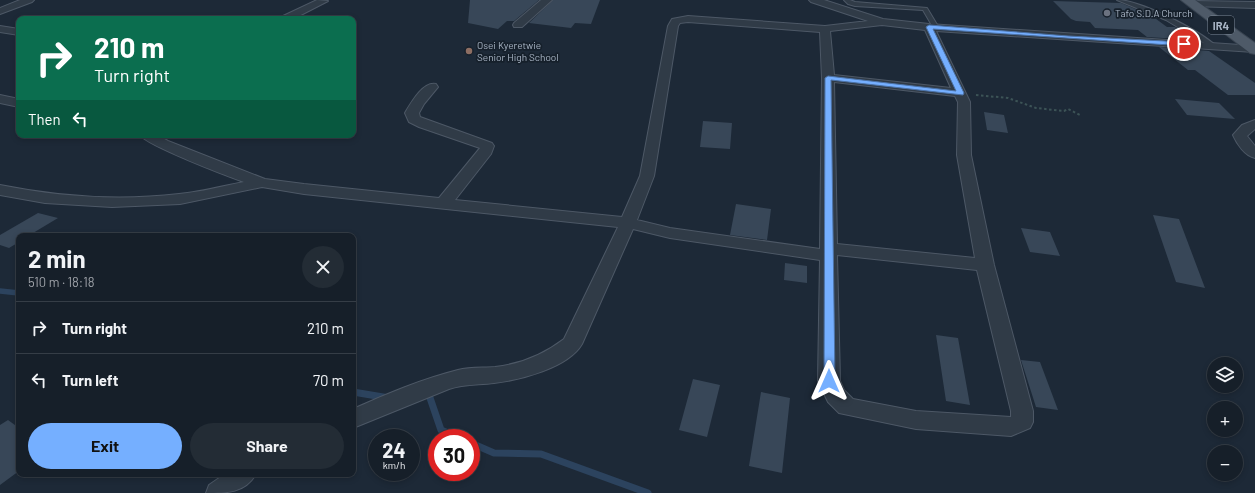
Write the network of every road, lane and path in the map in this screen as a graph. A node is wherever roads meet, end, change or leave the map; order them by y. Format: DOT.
graph roads {
  1 [pos="29,0"];
  2 [pos="547,0"];
  3 [pos="814,0"];
  4 [pos="847,0"];
  5 [pos="1120,0"];
  6 [pos="323,2"];
  7 [pos="1190,2"];
  8 [pos="1255,5"];
  9 [pos="0,11"];
  10 [pos="292,16"];
  11 [pos="882,22"];
  12 [pos="518,25"];
  13 [pos="933,27"];
  14 [pos="0,29"];
  15 [pos="825,29"];
  16 [pos="16,32"];
  17 [pos="1214,46"];
  18 [pos="1253,48"];
  19 [pos="828,78"];
  20 [pos="432,87"];
  21 [pos="967,94"];
  22 [pos="0,99"];
  23 [pos="16,102"];
  24 [pos="1080,115"];
  25 [pos="1255,124"];
  26 [pos="152,138"];
  27 [pos="1255,154"];
  28 [pos="263,183"];
  29 [pos="0,190"];
  30 [pos="444,203"];
  31 [pos="628,223"];
  32 [pos="829,252"];
  33 [pos="985,265"];
  34 [pos="356,418"];
  35 [pos="240,477"];
  36 [pos="218,493"];
  1 -- 9 [label="street"];
  2 -- 12 [label="street"];
  3 -- 11 [label="street"];
  4 -- 13 [label="lane"];
  5 -- 17 [label="lane"];
  6 -- 10 [label="street"];
  7 -- 8 [label="street"];
  7 -- 18 [label="main road, IR4"];
  11 -- 13 [label="street"];
  11 -- 15 [label="street"];
  13 -- 17 [label="street"];
  13 -- 21 [label="street"];
  14 -- 16 [label="street"];
  15 -- 19 [label="street"];
  15 -- 31 [label="street"];
  17 -- 18 [label="street"];
  19 -- 21 [label="street"];
  19 -- 32 [label="street"];
  20 -- 30 [label="street"];
  21 -- 24 [label="path"];
  21 -- 33 [label="street"];
  22 -- 23 [label="street"];
  25 -- 27 [label="street"];
  26 -- 28 [label="street"];
  28 -- 29 [label="street"];
  28 -- 30 [label="street"];
  30 -- 31 [label="street"];
  31 -- 32 [label="street"];
  31 -- 34 [label="street"];
  32 -- 33 [label="street"];
  32 -- 33 [label="street"];
  35 -- 36 [label="street"];
}
